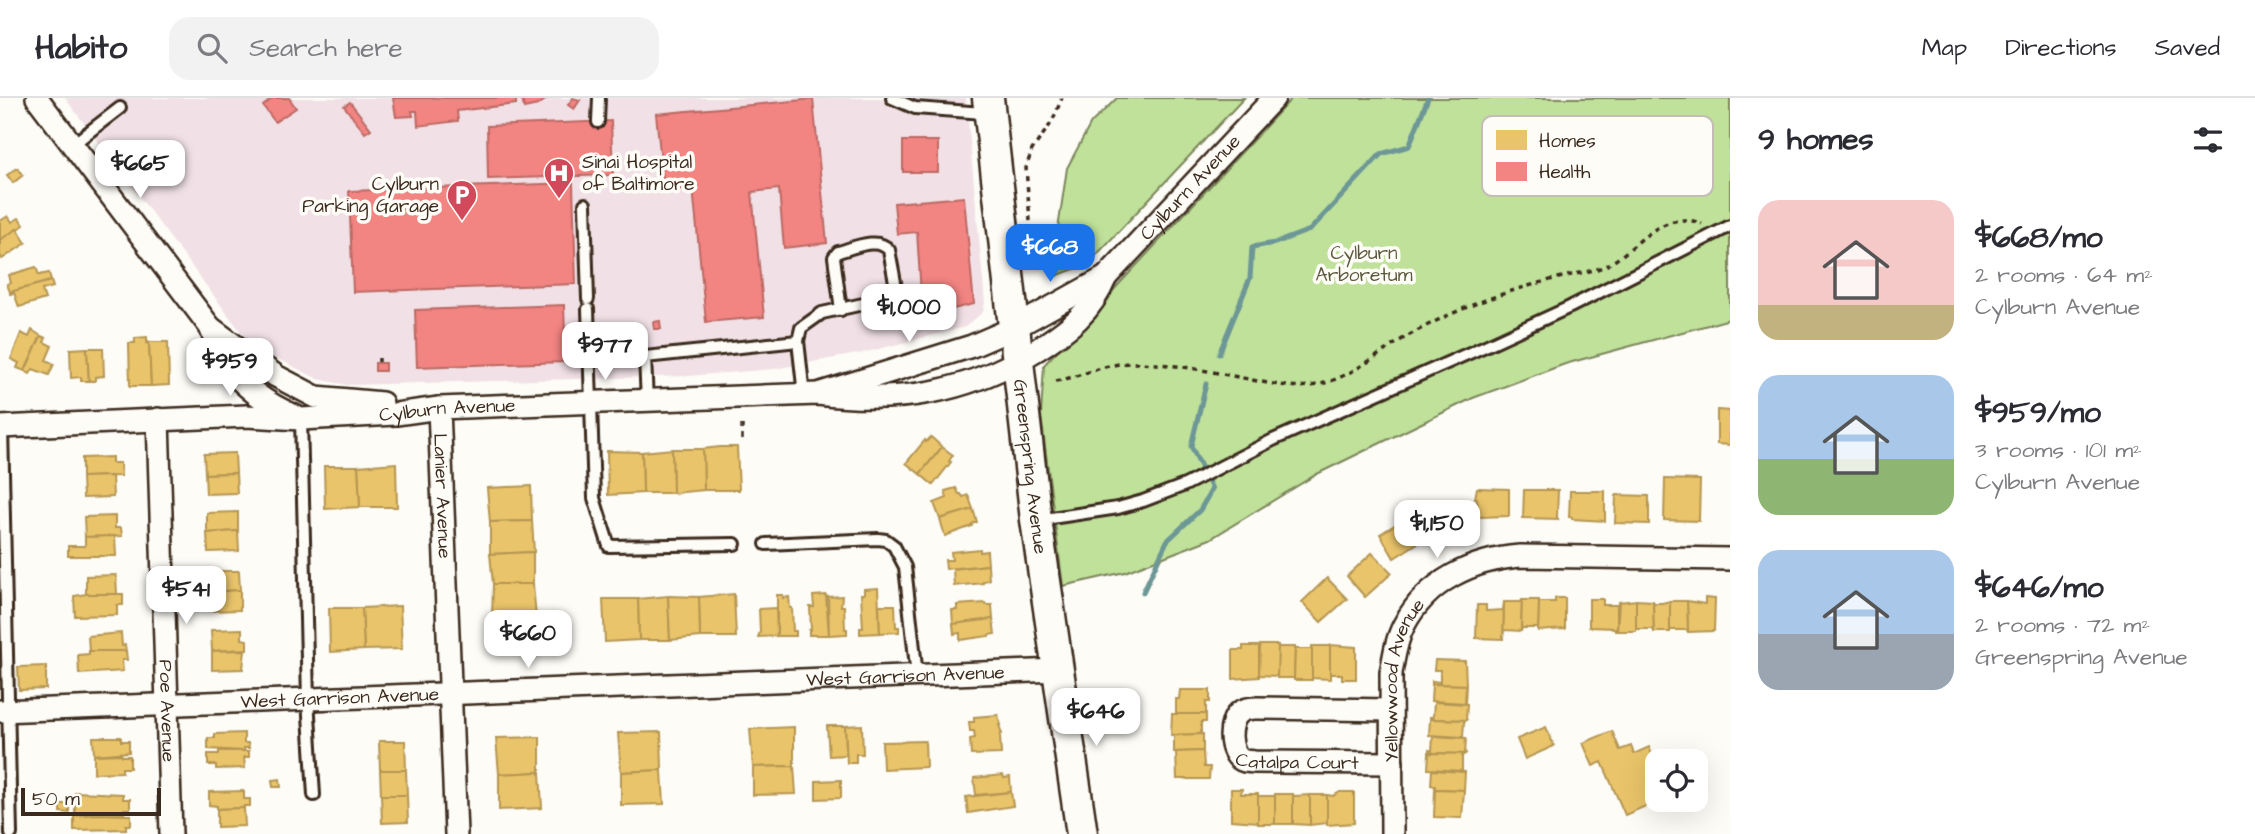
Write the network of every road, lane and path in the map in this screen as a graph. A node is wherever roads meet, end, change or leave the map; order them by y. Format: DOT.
graph roads {
  1 [pos="37,98"];
  2 [pos="598,98"];
  3 [pos="892,98"];
  4 [pos="1062,98"];
  5 [pos="1274,98"];
  6 [pos="989,107"];
  7 [pos="120,108"];
  8 [pos="598,122"];
  9 [pos="72,145"];
  10 [pos="585,204"];
  11 [pos="1725,228"];
  12 [pos="1033,268"];
  13 [pos="1106,277"];
  14 [pos="841,310"];
  15 [pos="210,327"];
  16 [pos="1014,328"];
  17 [pos="798,341"];
  18 [pos="1017,362"];
  19 [pos="276,376"];
  20 [pos="1056,381"];
  21 [pos="811,394"];
  22 [pos="261,398"];
  23 [pos="353,402"];
  24 [pos="647,402"];
  25 [pos="591,404"];
  26 [pos="439,408"];
  27 [pos="280,410"];
  28 [pos="246,416"];
  29 [pos="158,419"];
  30 [pos="301,419"];
  31 [pos="742,425"];
  32 [pos="1,427"];
  33 [pos="742,442"];
  34 [pos="1035,520"];
  35 [pos="735,544"];
  36 [pos="766,544"];
  37 [pos="1730,559"];
  38 [pos="2,570"];
  39 [pos="1058,670"];
  40 [pos="917,676"];
  41 [pos="450,694"];
  42 [pos="307,699"];
  43 [pos="167,705"];
  44 [pos="1391,710"];
  45 [pos="5,711"];
  46 [pos="1392,763"];
  47 [pos="314,795"];
  48 [pos="11,834"];
  49 [pos="171,834"];
  50 [pos="456,834"];
  51 [pos="1083,834"];
  52 [pos="1392,834"];
  1 -- 9 [label="street, Lanier Avenue"];
  2 -- 8 [label="lane"];
  3 -- 6 [label="lane"];
  4 -- 12 [label="path"];
  5 -- 13 [label="street, Cylburn Avenue"];
  6 -- 16 [label="main road, Greenspring Avenue"];
  7 -- 9 [label="lane"];
  9 -- 15 [label="street, Lanier Avenue"];
  10 -- 25 [label="lane"];
  11 -- 20 [label="path"];
  11 -- 34 [label="lane"];
  13 -- 16 [label="street, Cylburn Avenue"];
  13 -- 18 [label="street, Cylburn Avenue"];
  14 -- 14 [label="lane"];
  14 -- 17 [label="lane"];
  15 -- 19 [label="street, Lanier Avenue"];
  15 -- 22 [label="street, Lanier Avenue"];
  16 -- 18 [label="main road, Greenspring Avenue"];
  16 -- 21 [label="street, Cylburn Avenue"];
  17 -- 21 [label="lane"];
  17 -- 24 [label="lane"];
  18 -- 21 [label="street, Cylburn Avenue"];
  18 -- 34 [label="main road, Greenspring Avenue"];
  19 -- 22 [label="lane"];
  19 -- 23 [label="street, Lanier Avenue"];
  21 -- 24 [label="street, Cylburn Avenue"];
  22 -- 27 [label="street, Lanier Avenue"];
  22 -- 28 [label="lane"];
  23 -- 26 [label="street, Lanier Avenue"];
  23 -- 27 [label="street, Cylburn Avenue"];
  24 -- 25 [label="street, Cylburn Avenue"];
  25 -- 26 [label="street, Cylburn Avenue"];
  25 -- 35 [label="lane"];
  26 -- 30 [label="street, Cylburn Avenue"];
  26 -- 41 [label="street, Lanier Avenue"];
  27 -- 28 [label="street, Cylburn Avenue"];
  27 -- 30 [label="street, Lanier Avenue"];
  28 -- 29 [label="street, Cylburn Avenue"];
  28 -- 30 [label="street, Cylburn Avenue"];
  29 -- 32 [label="street, Cylburn Avenue"];
  29 -- 43 [label="street, Poe Avenue"];
  30 -- 42 [label="lane"];
  31 -- 33 [label="path"];
  32 -- 38 [label="lane"];
  34 -- 39 [label="main road, Greenspring Avenue"];
  36 -- 40 [label="lane"];
  37 -- 44 [label="street, Yellowwood Avenue"];
  38 -- 45 [label="lane"];
  39 -- 40 [label="street, West Garrison Avenue"];
  39 -- 51 [label="main road, Greenspring Avenue"];
  40 -- 41 [label="street, West Garrison Avenue"];
  41 -- 42 [label="street, West Garrison Avenue"];
  41 -- 50 [label="street, Lanier Avenue"];
  42 -- 43 [label="street, West Garrison Avenue"];
  42 -- 47 [label="lane"];
  43 -- 45 [label="street, West Garrison Avenue"];
  43 -- 49 [label="street, Poe Avenue"];
  44 -- 46 [label="street, Yellowwood Avenue"];
  44 -- 46 [label="street, Catalpa Court"];
  45 -- 48 [label="lane"];
  46 -- 52 [label="street, Yellowwood Avenue"];
}
